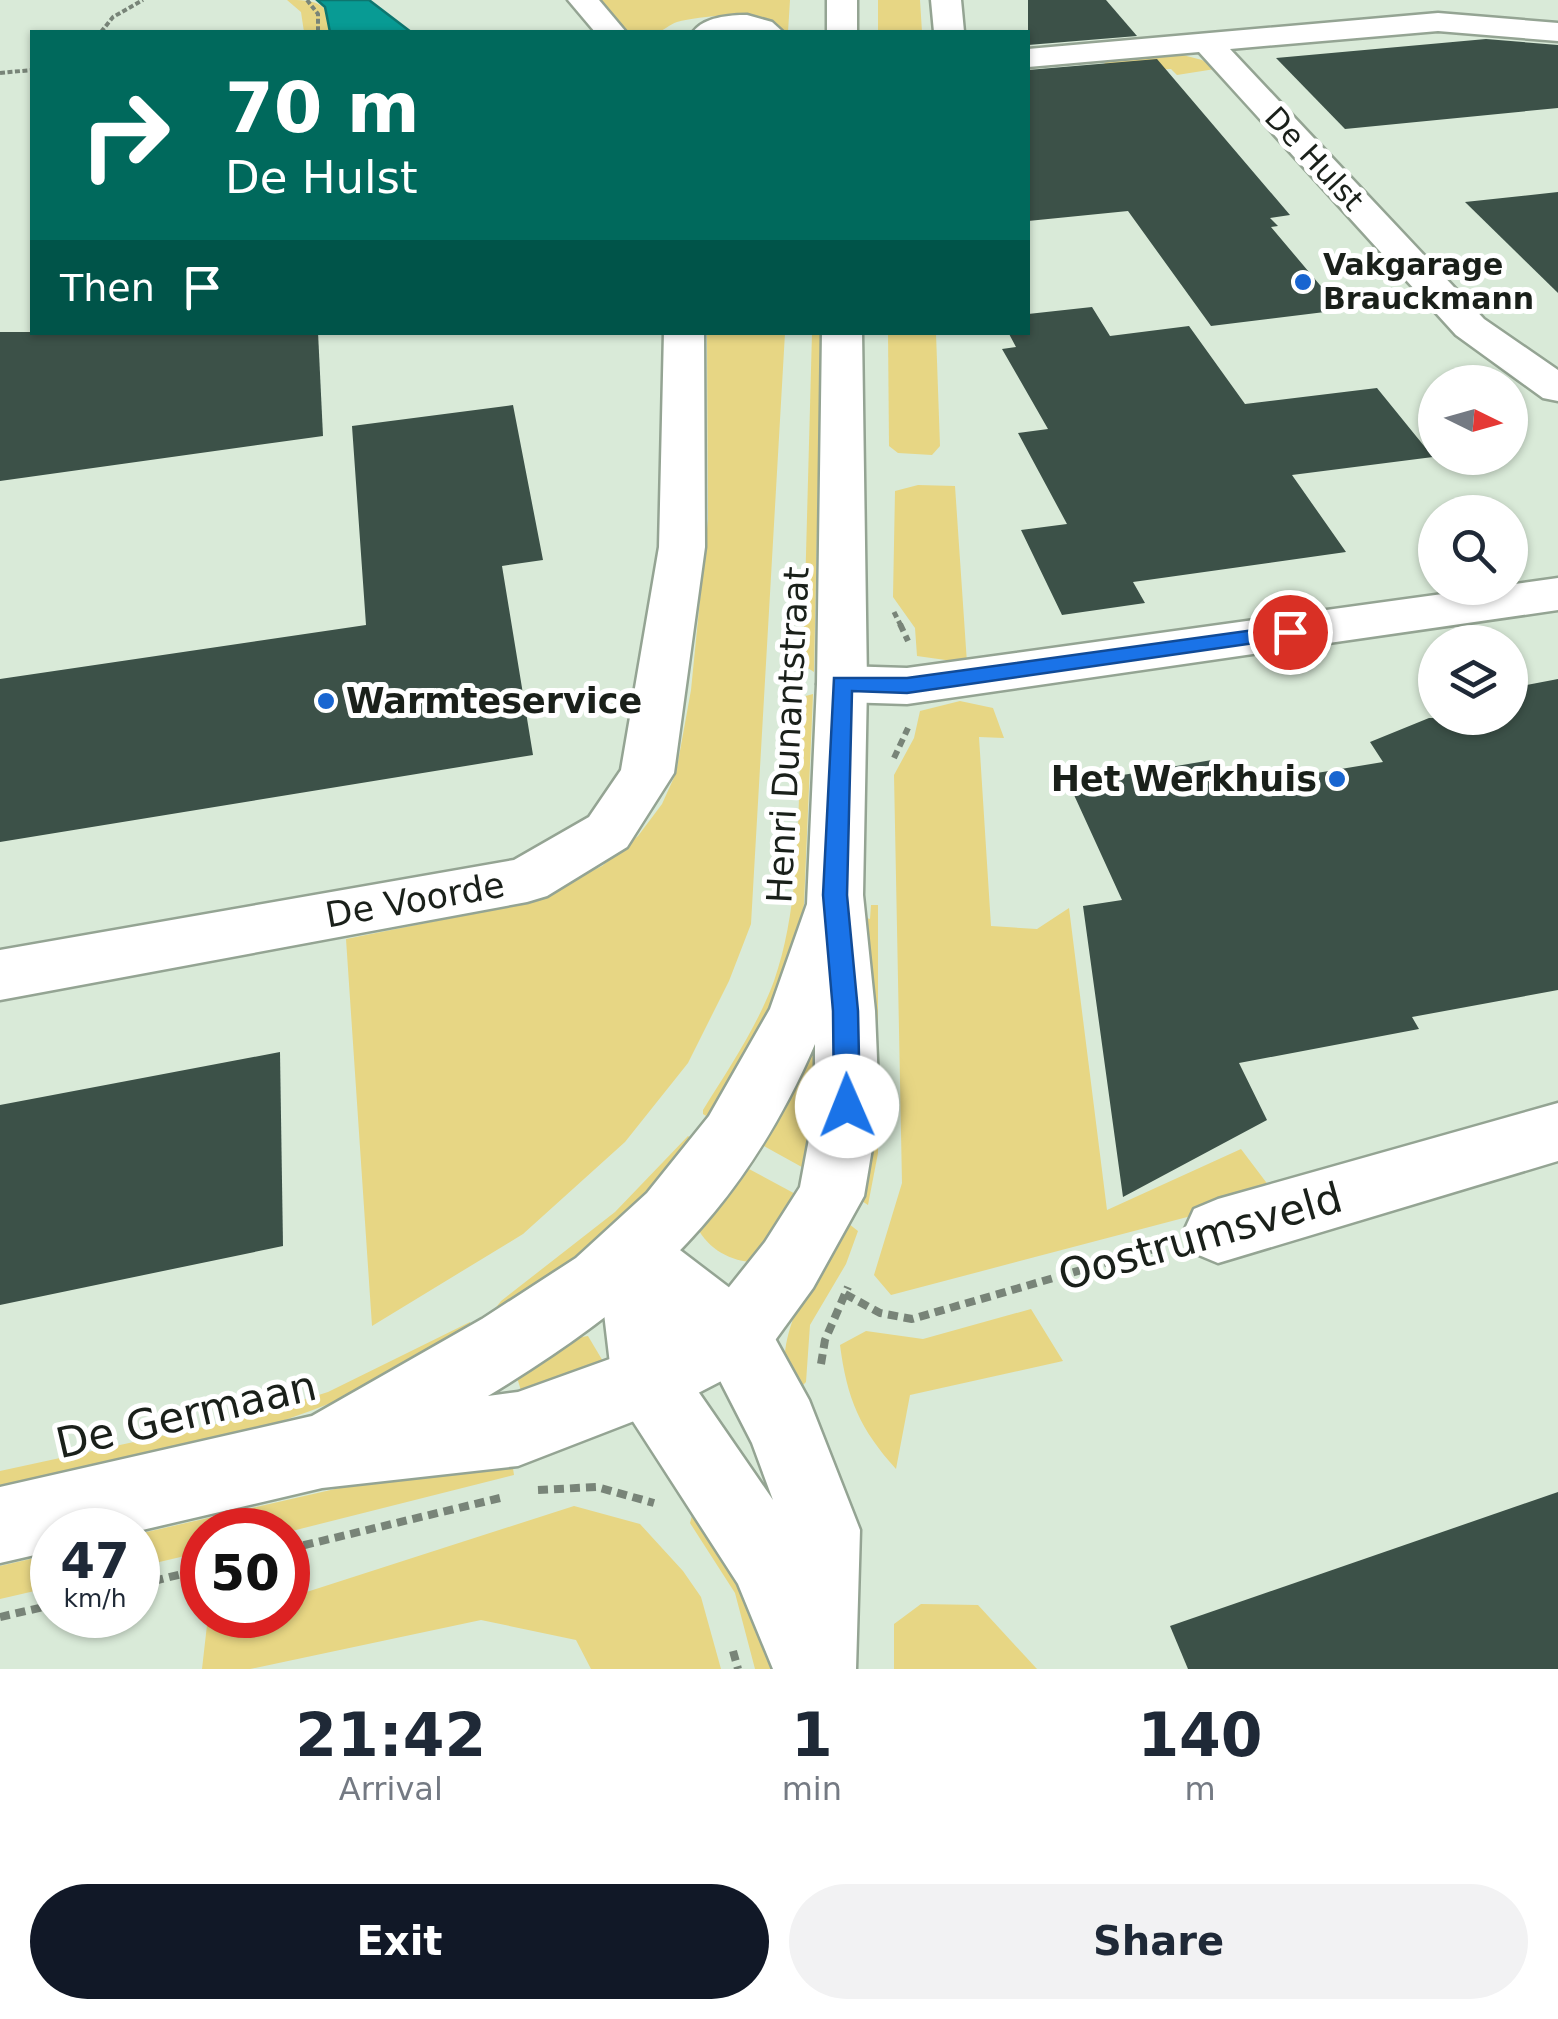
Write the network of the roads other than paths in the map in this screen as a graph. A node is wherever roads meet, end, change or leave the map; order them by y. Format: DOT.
graph roads {
  1 [pos="583,0"];
  2 [pos="842,0"];
  3 [pos="946,0"];
  4 [pos="609,30"];
  5 [pos="717,30"];
  6 [pos="766,30"];
  7 [pos="842,30"];
  8 [pos="949,30"];
  9 [pos="1558,32"];
  10 [pos="1206,43"];
  11 [pos="1033,52"];
  12 [pos="684,335"];
  13 [pos="842,335"];
  14 [pos="1558,389"];
  15 [pos="1558,594"];
  16 [pos="842,684"];
  17 [pos="835,895"];
  18 [pos="0,974"];
  19 [pos="1558,1132"];
  20 [pos="1218,1231"];
  21 [pos="631,1254"];
  22 [pos="735,1336"];
  23 [pos="648,1381"];
  24 [pos="322,1451"];
  25 [pos="0,1524"];
  26 [pos="815,1669"];
  1 -- 4 [label="street"];
  2 -- 7 [label="street"];
  3 -- 8 [label="street"];
  5 -- 6 [label="street"];
  9 -- 10 [label="street"];
  10 -- 11 [label="street"];
  10 -- 14 [label="street, De Hulst"];
  12 -- 18 [label="street, De Voorde"];
  13 -- 16 [label="street, Henri Dunantstraat"];
  15 -- 16 [label="street"];
  16 -- 17 [label="street, Henri Dunantstraat"];
  17 -- 21 [label="street, Henri Dunantstraat"];
  17 -- 22 [label="street, Henri Dunantstraat"];
  19 -- 20 [label="street, Oostrumsveld"];
  21 -- 22 [label="street"];
  21 -- 23 [label="street"];
  21 -- 24 [label="street, De Germaan"];
  22 -- 23 [label="street, Henri Dunantstraat"];
  22 -- 26 [label="street"];
  23 -- 24 [label="street, De Germaan"];
  23 -- 26 [label="street"];
  24 -- 25 [label="street, De Germaan"];
}
